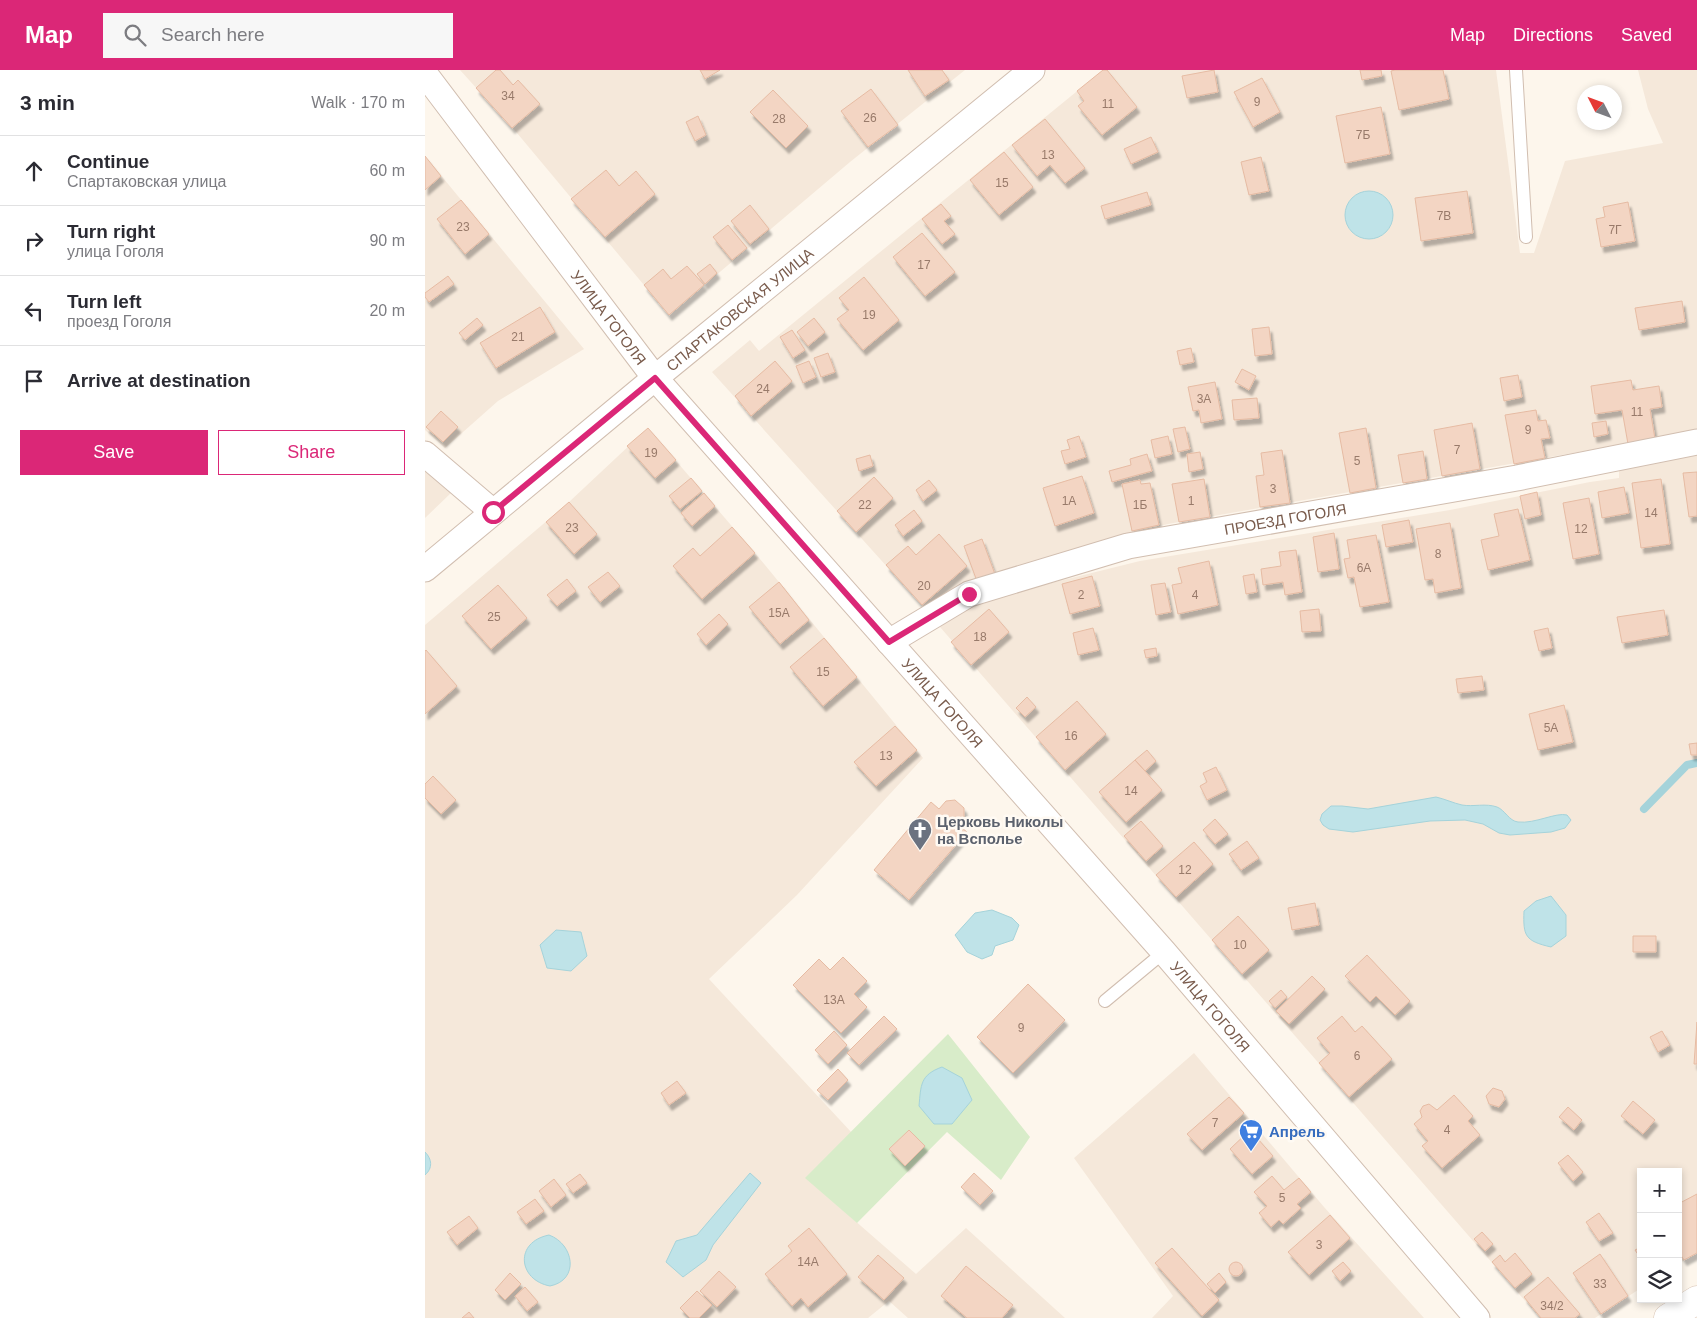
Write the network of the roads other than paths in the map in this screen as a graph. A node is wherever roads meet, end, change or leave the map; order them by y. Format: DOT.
graph roads {
  1 [pos="1032,70"];
  2 [pos="1516,70"];
  3 [pos="425,74"];
  4 [pos="1526,237"];
  5 [pos="655,378"];
  6 [pos="1697,442"];
  7 [pos="425,454"];
  8 [pos="493,512"];
  9 [pos="425,569"];
  10 [pos="889,642"];
  11 [pos="1164,952"];
  12 [pos="1105,1001"];
  13 [pos="1697,1300"];
  14 [pos="1477,1318"];
  15 [pos="1668,1318"];
  1 -- 5 [label="street, СПАРТАКОВСКАЯ УЛИЦА"];
  2 -- 4 [label="lane"];
  3 -- 5 [label="street, УЛИЦА ГОГОЛЯ"];
  5 -- 8 [label="street, СПАРТАКОВСКАЯ УЛИЦА"];
  5 -- 10 [label="street, УЛИЦА ГОГОЛЯ"];
  6 -- 10 [label="street, ПРОЕЗД ГОГОЛЯ"];
  7 -- 8 [label="street"];
  8 -- 9 [label="street, СПАРТАКОВСКАЯ УЛИЦА"];
  10 -- 11 [label="street, УЛИЦА ГОГОЛЯ"];
  11 -- 12 [label="lane"];
  11 -- 14 [label="street, УЛИЦА ГОГОЛЯ"];
  13 -- 15 [label="main road"];
}
